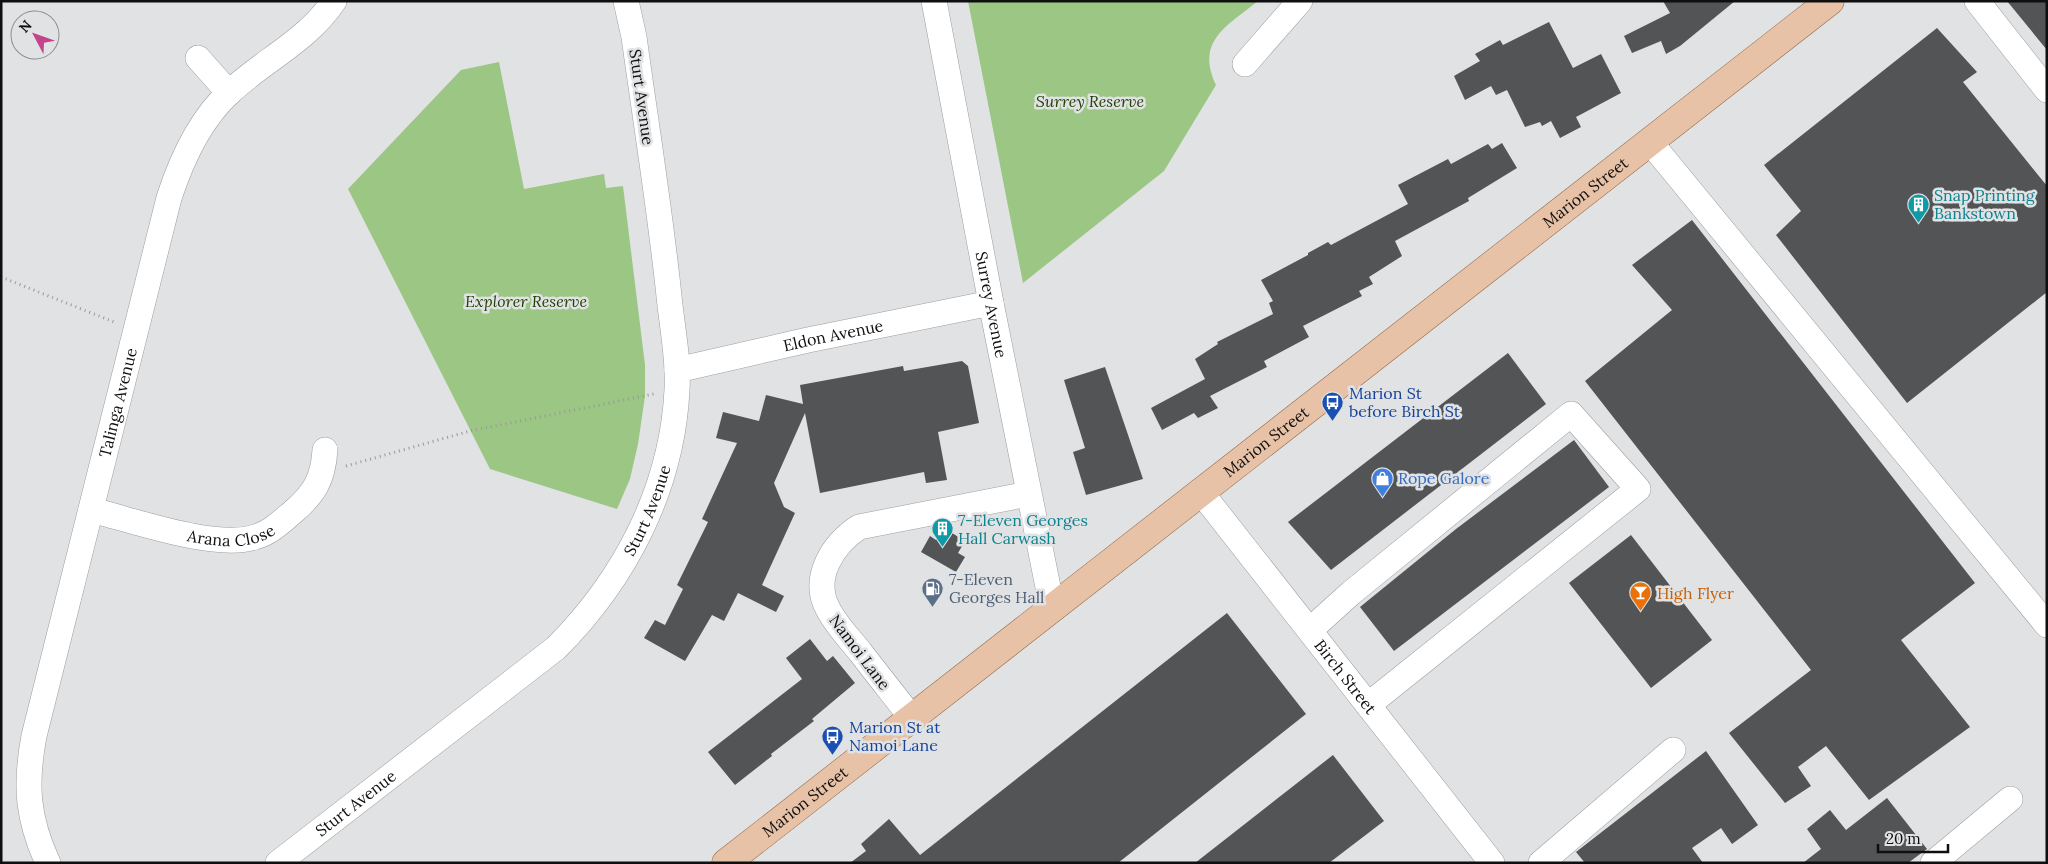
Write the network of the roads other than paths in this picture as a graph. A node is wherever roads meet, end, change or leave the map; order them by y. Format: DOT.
graph roads {
  1 [pos="334,1"];
  2 [pos="626,1"];
  3 [pos="934,1"];
  4 [pos="1300,1"];
  5 [pos="1830,1"];
  6 [pos="1982,3"];
  7 [pos="198,58"];
  8 [pos="1245,64"];
  9 [pos="2047,90"];
  10 [pos="229,93"];
  11 [pos="1650,142"];
  12 [pos="991,303"];
  13 [pos="677,380"];
  14 [pos="324,460"];
  15 [pos="1200,491"];
  16 [pos="1028,494"];
  17 [pos="91,510"];
  18 [pos="1052,607"];
  19 [pos="2047,625"];
  20 [pos="1310,630"];
  21 [pos="1368,705"];
  22 [pos="911,717"];
  23 [pos="1674,750"];
  24 [pos="2010,799"];
  25 [pos="48,863"];
  26 [pos="278,863"];
  27 [pos="726,863"];
  28 [pos="1492,863"];
  29 [pos="1541,863"];
  30 [pos="1933,863"];
  1 -- 10 [label="street, Talinga Avenue"];
  2 -- 13 [label="street, Sturt Avenue"];
  3 -- 12 [label="street, Surrey Avenue"];
  4 -- 8 [label="street"];
  5 -- 11 [label="main road, Marion Street"];
  6 -- 9 [label="street"];
  7 -- 10 [label="street"];
  10 -- 17 [label="street, Talinga Avenue"];
  11 -- 15 [label="main road, Marion Street"];
  11 -- 19 [label="street"];
  12 -- 13 [label="street, Eldon Avenue"];
  12 -- 16 [label="street, Surrey Avenue"];
  13 -- 26 [label="street, Sturt Avenue"];
  14 -- 17 [label="street, Arana Close"];
  15 -- 18 [label="main road, Marion Street"];
  15 -- 20 [label="street, Birch Street"];
  16 -- 18 [label="street, Surrey Avenue"];
  16 -- 22 [label="street, Namoi Lane"];
  17 -- 25 [label="street, Talinga Avenue"];
  18 -- 22 [label="main road, Marion Street"];
  20 -- 21 [label="street, Birch Street"];
  20 -- 21 [label="street"];
  21 -- 28 [label="street, Birch Street"];
  22 -- 27 [label="main road, Marion Street"];
  23 -- 29 [label="street"];
  24 -- 30 [label="street"];
}
